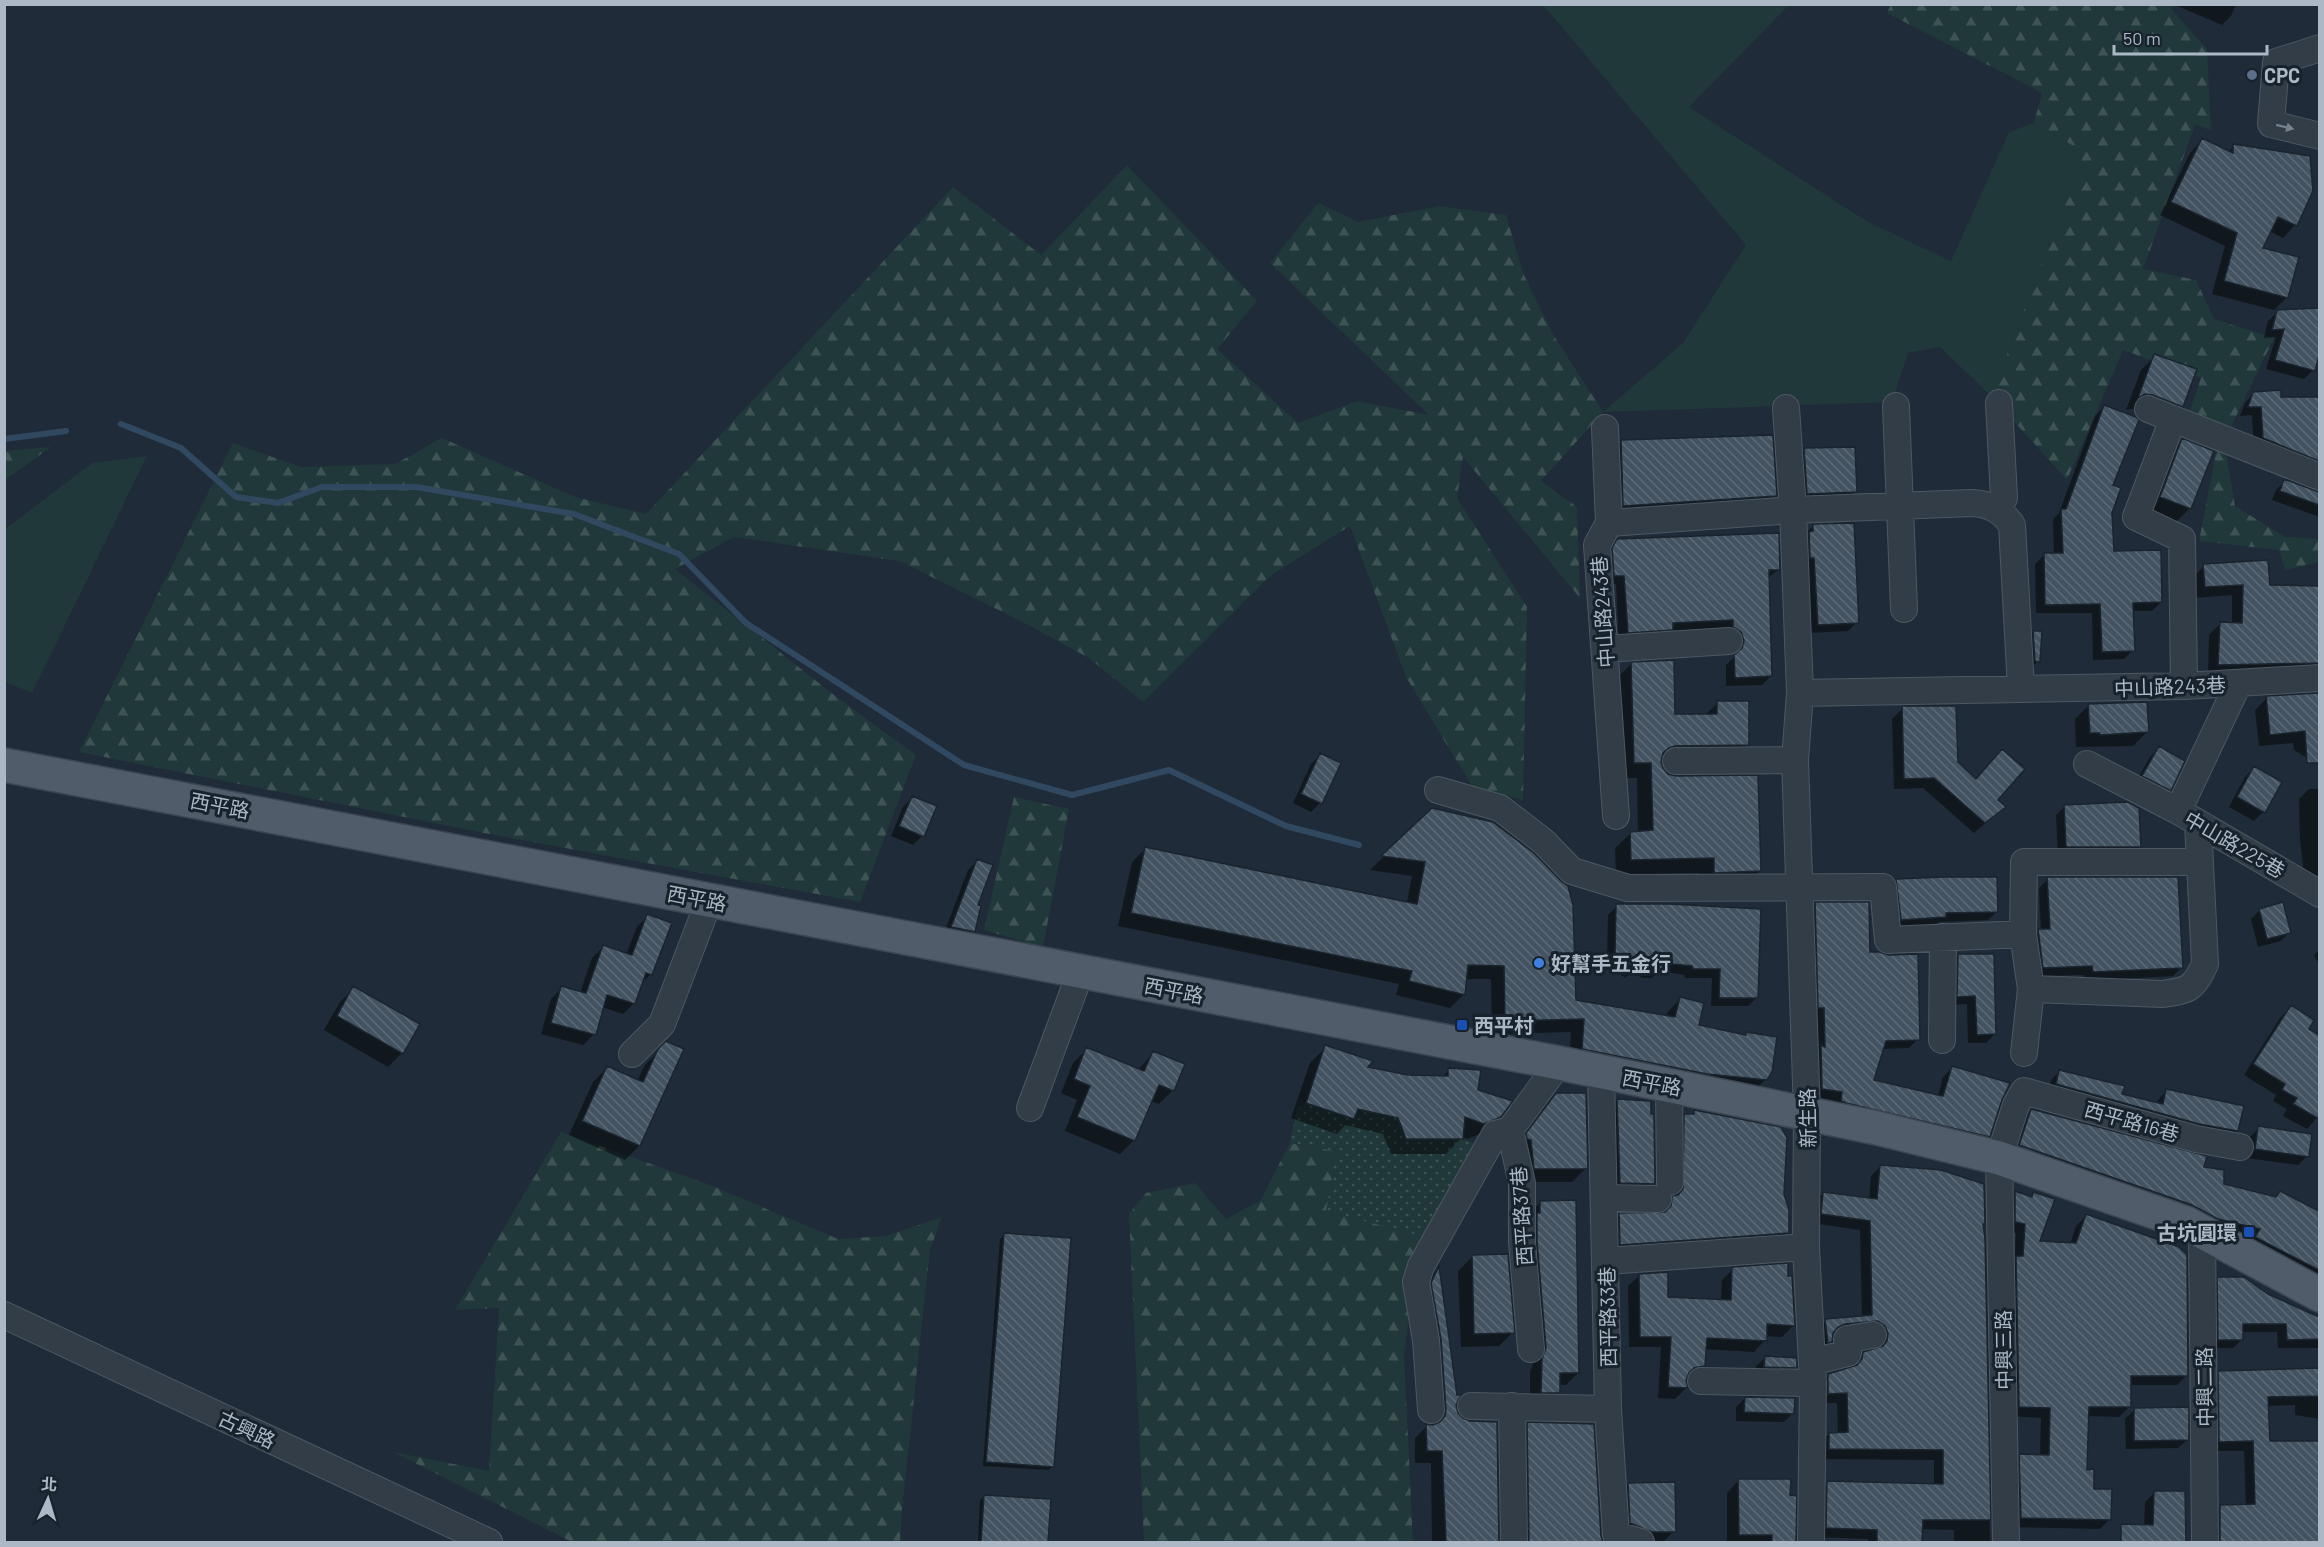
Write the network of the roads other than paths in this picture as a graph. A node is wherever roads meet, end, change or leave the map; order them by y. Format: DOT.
graph roads {
  1 [pos="2319,48"];
  2 [pos="2319,136"];
  3 [pos="2000,402"];
  4 [pos="1896,406"];
  5 [pos="1786,408"];
  6 [pos="2148,410"];
  7 [pos="1605,428"];
  8 [pos="2168,432"];
  9 [pos="2319,477"];
  10 [pos="1900,506"];
  11 [pos="1793,510"];
  12 [pos="1998,510"];
  13 [pos="1609,523"];
  14 [pos="1904,609"];
  15 [pos="1729,641"];
  16 [pos="1605,649"];
  17 [pos="2319,678"];
  18 [pos="2238,684"];
  19 [pos="2184,686"];
  20 [pos="2021,689"];
  21 [pos="1800,693"];
  22 [pos="1795,760"];
  23 [pos="1676,761"];
  24 [pos="2087,764"];
  25 [pos="4,765"];
  26 [pos="1438,790"];
  27 [pos="1616,816"];
  28 [pos="2188,817"];
  29 [pos="2200,862"];
  30 [pos="1799,886"];
  31 [pos="2319,894"];
  32 [pos="709,901"];
  33 [pos="2023,934"];
  34 [pos="1943,937"];
  35 [pos="1081,971"];
  36 [pos="2031,989"];
  37 [pos="1942,1040"];
  38 [pos="2024,1053"];
  39 [pos="632,1054"];
  40 [pos="1559,1063"];
  41 [pos="1601,1072"];
  42 [pos="1669,1085"];
  43 [pos="2024,1091"];
  44 [pos="1030,1108"];
  45 [pos="1807,1113"];
  46 [pos="1510,1130"];
  47 [pos="2240,1147"];
  48 [pos="1999,1158"];
  49 [pos="1604,1198"];
  50 [pos="2202,1232"];
  51 [pos="1806,1247"];
  52 [pos="1606,1261"];
  53 [pos="2319,1295"];
  54 [pos="4,1315"];
  55 [pos="1873,1335"];
  56 [pos="1531,1349"];
  57 [pos="1813,1372"];
  58 [pos="1701,1381"];
  59 [pos="1471,1406"];
  60 [pos="1512,1406"];
  61 [pos="1608,1408"];
  62 [pos="1431,1410"];
  63 [pos="489,1542"];
  64 [pos="1514,1542"];
  65 [pos="1641,1542"];
  66 [pos="1811,1542"];
  67 [pos="2006,1542"];
  68 [pos="2205,1542"];
  1 -- 2 [label="street, one-way"];
  3 -- 12 [label="street"];
  4 -- 10 [label="street"];
  5 -- 11 [label="street"];
  6 -- 9 [label="street"];
  7 -- 13 [label="street"];
  8 -- 19 [label="street"];
  10 -- 11 [label="street"];
  10 -- 12 [label="street"];
  10 -- 14 [label="street"];
  11 -- 13 [label="street"];
  11 -- 21 [label="street"];
  12 -- 20 [label="street"];
  13 -- 16 [label="street, 中山路243巷"];
  15 -- 16 [label="street"];
  16 -- 27 [label="street, 中山路243巷"];
  17 -- 18 [label="street, 中山路243巷"];
  18 -- 19 [label="street, 中山路243巷"];
  18 -- 28 [label="street, 中山路225巷"];
  19 -- 20 [label="street, 中山路243巷"];
  20 -- 21 [label="street, 中山路243巷"];
  21 -- 22 [label="street, 新生路"];
  22 -- 23 [label="street"];
  22 -- 30 [label="street, 新生路"];
  24 -- 28 [label="street"];
  25 -- 32 [label="main road, 西平路"];
  26 -- 30 [label="street"];
  28 -- 29 [label="street"];
  28 -- 31 [label="street, 中山路225巷"];
  29 -- 33 [label="street"];
  29 -- 36 [label="street"];
  30 -- 34 [label="street"];
  30 -- 45 [label="street, 新生路"];
  32 -- 35 [label="main road, 西平路"];
  32 -- 39 [label="street"];
  33 -- 34 [label="street"];
  33 -- 36 [label="street"];
  34 -- 37 [label="street"];
  35 -- 40 [label="main road, 西平路"];
  35 -- 44 [label="street"];
  36 -- 38 [label="street"];
  40 -- 41 [label="main road, 西平路"];
  40 -- 46 [label="street"];
  41 -- 42 [label="main road, 西平路"];
  41 -- 49 [label="street, 西平路33巷"];
  42 -- 45 [label="main road, 西平路"];
  42 -- 49 [label="street"];
  43 -- 47 [label="street, 西平路16巷"];
  43 -- 48 [label="street, 中興三路"];
  45 -- 48 [label="main road, 西平路"];
  45 -- 51 [label="street, 新生路"];
  46 -- 56 [label="street, 西平路37巷"];
  46 -- 62 [label="street"];
  48 -- 50 [label="main road, 西平路"];
  48 -- 67 [label="street, 中興三路"];
  49 -- 52 [label="street, 西平路33巷"];
  50 -- 53 [label="main road, 西平路"];
  50 -- 68 [label="street, 中興二路"];
  51 -- 52 [label="street"];
  51 -- 57 [label="street, 新生路"];
  52 -- 61 [label="street, 西平路33巷"];
  54 -- 63 [label="street, 古興路"];
  55 -- 57 [label="street"];
  57 -- 58 [label="street"];
  57 -- 66 [label="street, 新生路"];
  59 -- 60 [label="street"];
  60 -- 61 [label="street"];
  60 -- 64 [label="street"];
  61 -- 65 [label="street, 西平路33巷"];
}
